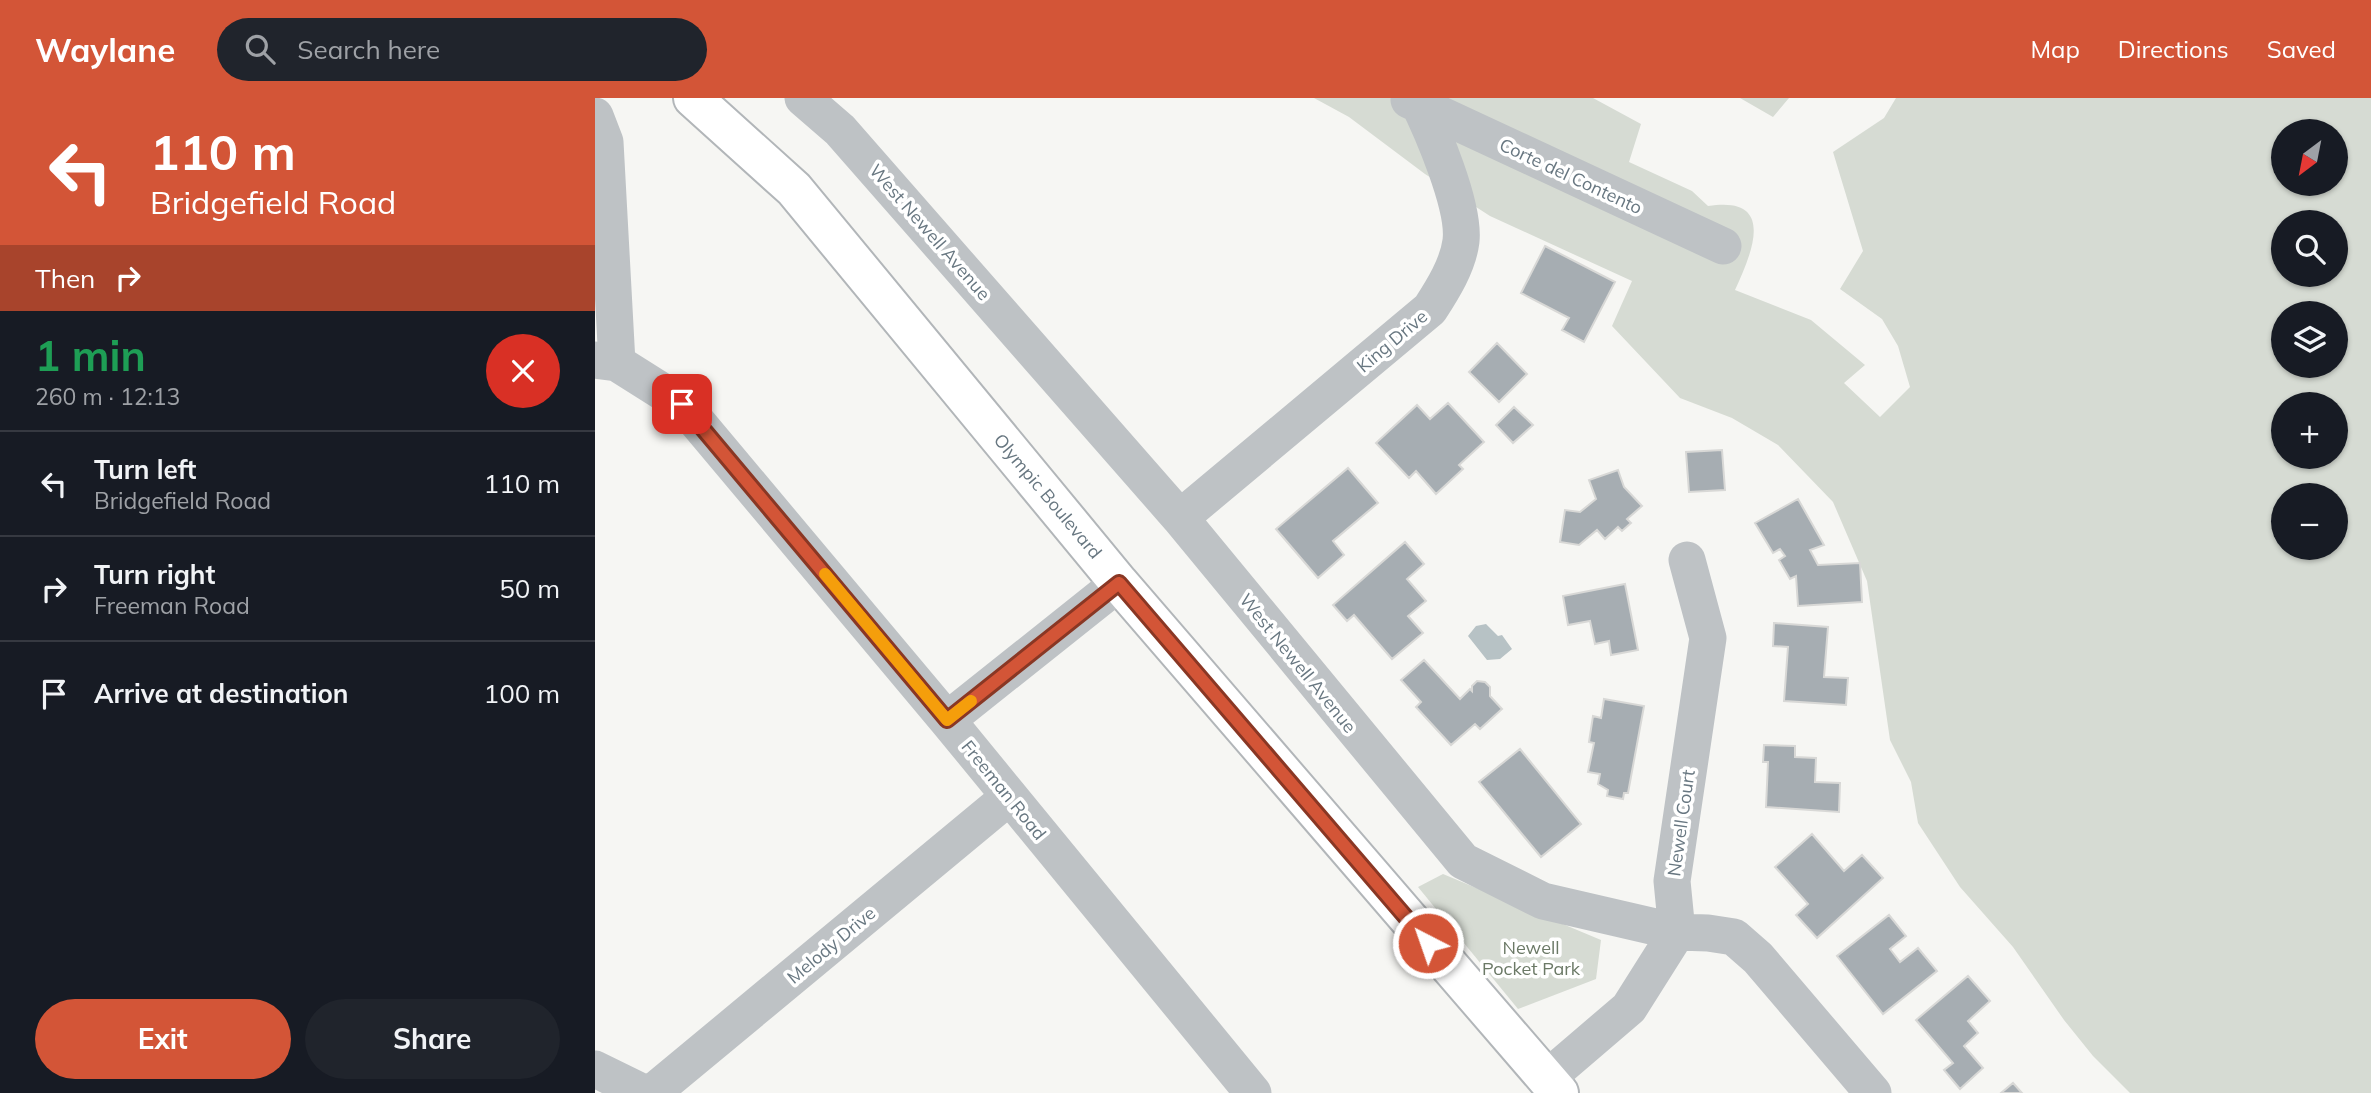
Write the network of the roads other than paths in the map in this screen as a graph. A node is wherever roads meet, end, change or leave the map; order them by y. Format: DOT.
graph roads {
  1 [pos="694,98"];
  2 [pos="803,98"];
  3 [pos="1414,101"];
  4 [pos="595,116"];
  5 [pos="1723,246"];
  6 [pos="606,361"];
  7 [pos="1180,518"];
  8 [pos="1687,560"];
  9 [pos="1119,583"];
  10 [pos="947,720"];
  11 [pos="1009,797"];
  12 [pos="1677,932"];
  13 [pos="595,1069"];
  14 [pos="1553,1086"];
  15 [pos="644,1093"];
  16 [pos="652,1093"];
  17 [pos="1253,1093"];
  18 [pos="1873,1093"];
  1 -- 9 [label="main road, Olympic Boulevard"];
  2 -- 7 [label="street, West Newell Avenue"];
  3 -- 5 [label="street, Corte del Contento"];
  3 -- 7 [label="street, King Drive"];
  4 -- 6 [label="street"];
  6 -- 10 [label="street, Freeman Road"];
  7 -- 12 [label="street, West Newell Avenue"];
  8 -- 12 [label="street, Newell Court"];
  9 -- 10 [label="street"];
  9 -- 14 [label="main road, Olympic Boulevard"];
  10 -- 11 [label="street, Freeman Road"];
  11 -- 16 [label="street, Melody Drive"];
  11 -- 17 [label="street, Freeman Road"];
  12 -- 14 [label="street"];
  12 -- 18 [label="street, West Newell Avenue"];
  13 -- 15 [label="street"];
}
